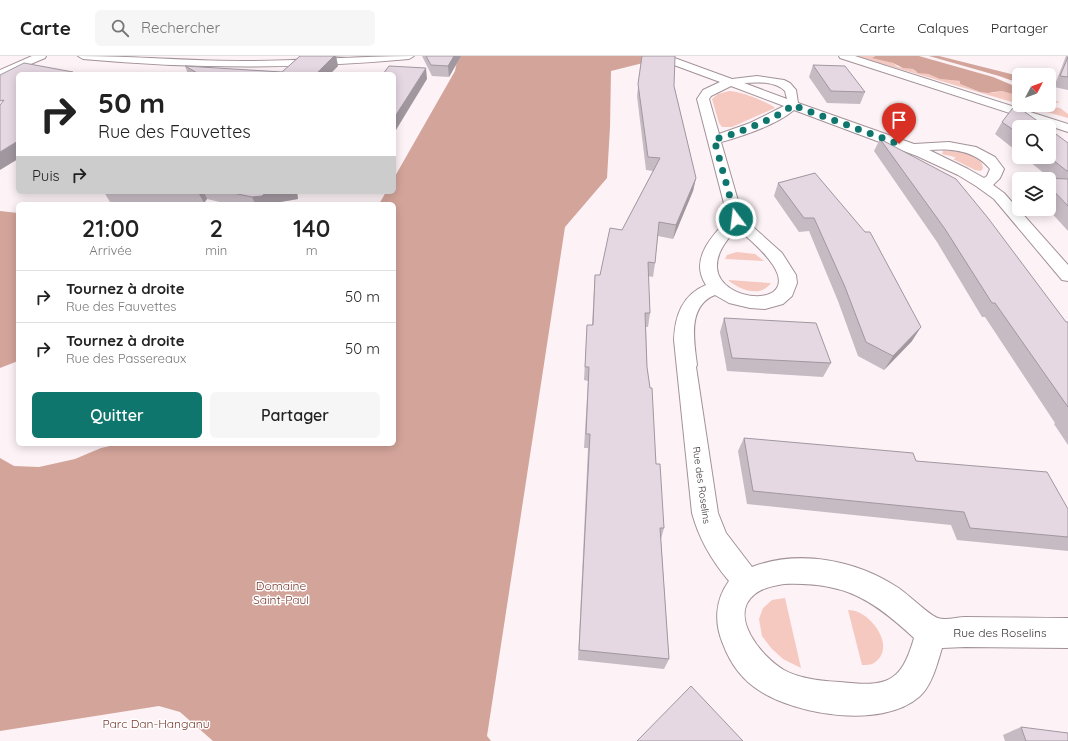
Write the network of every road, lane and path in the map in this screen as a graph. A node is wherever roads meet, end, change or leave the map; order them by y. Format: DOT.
graph roads {
  1 [pos="41,56"];
  2 [pos="83,56"];
  3 [pos="409,56"];
  4 [pos="659,56"];
  5 [pos="844,56"];
  6 [pos="378,57"];
  7 [pos="197,63"];
  8 [pos="366,70"];
  9 [pos="185,72"];
  10 [pos="0,74"];
  11 [pos="731,83"];
  12 [pos="935,84"];
  13 [pos="792,105"];
  14 [pos="1068,120"];
  15 [pos="1068,128"];
  16 [pos="714,139"];
  17 [pos="912,149"];
  18 [pos="984,184"];
  19 [pos="736,219"];
  20 [pos="1068,276"];
  21 [pos="717,287"];
  22 [pos="748,582"];
  23 [pos="932,632"];
  24 [pos="1068,633"];
  1 -- 10 [label="street"];
  2 -- 7 [label="street"];
  3 -- 6 [label="street"];
  4 -- 11 [label="street"];
  5 -- 12 [label="street"];
  6 -- 7 [label="street"];
  6 -- 8 [label="street"];
  7 -- 9 [label="street"];
  11 -- 13 [label="street"];
  11 -- 13 [label="street"];
  11 -- 16 [label="street"];
  12 -- 14 [label="street"];
  12 -- 15 [label="street"];
  13 -- 16 [label="street"];
  13 -- 17 [label="street"];
  16 -- 19 [label="street"];
  17 -- 18 [label="street"];
  17 -- 18 [label="street"];
  18 -- 20 [label="street"];
  19 -- 21 [label="street"];
  19 -- 21 [label="street"];
  21 -- 22 [label="street, Rue des Roselins"];
  22 -- 23 [label="street"];
  22 -- 23 [label="street"];
  23 -- 24 [label="street, Rue des Roselins"];
}
